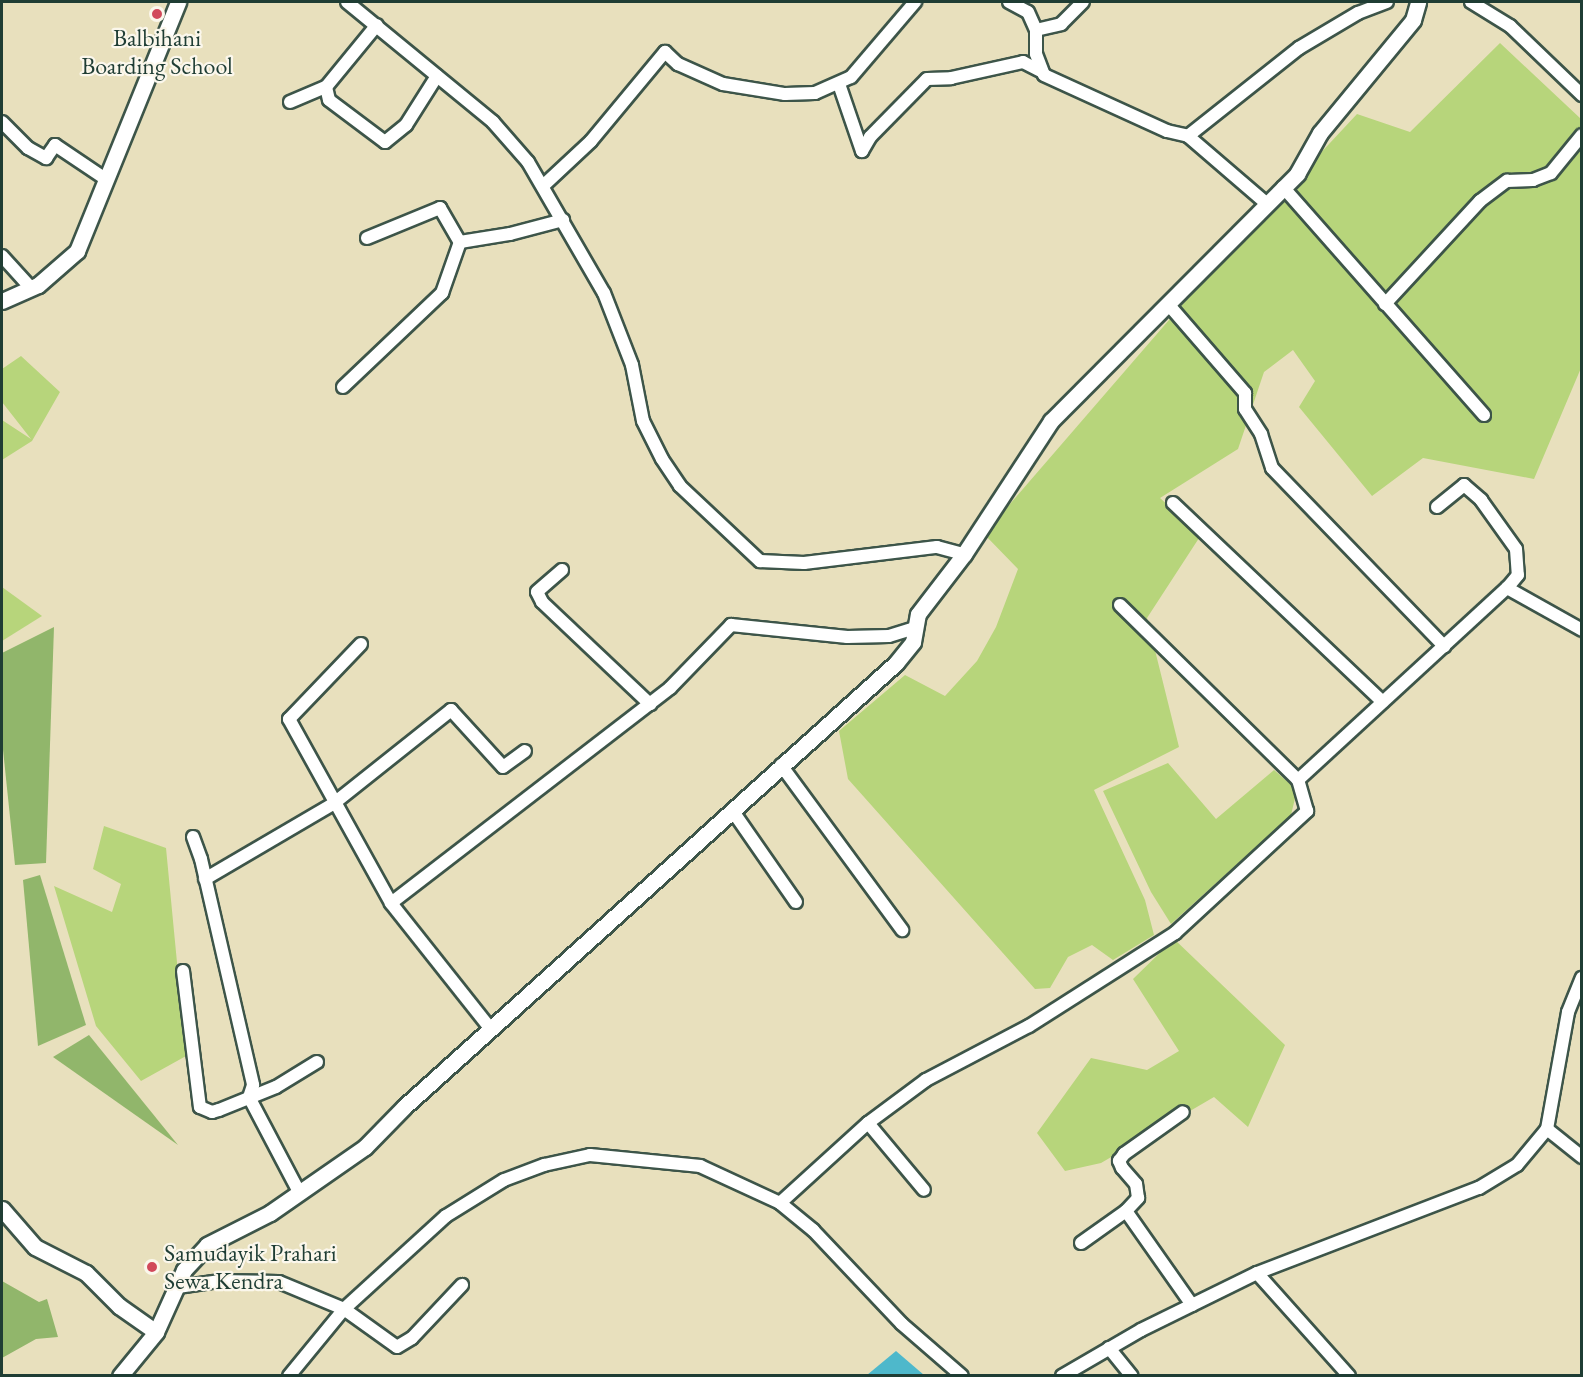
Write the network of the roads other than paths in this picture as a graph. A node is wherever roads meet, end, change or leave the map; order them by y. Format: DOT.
graph roads {
  1 [pos="178,2"];
  2 [pos="347,2"];
  3 [pos="915,2"];
  4 [pos="1009,2"];
  5 [pos="1083,2"];
  6 [pos="1388,2"];
  7 [pos="1418,2"];
  8 [pos="1471,2"];
  9 [pos="377,25"];
  10 [pos="1036,30"];
  11 [pos="1043,72"];
  12 [pos="437,76"];
  13 [pos="839,84"];
  14 [pos="326,87"];
  15 [pos="1581,95"];
  16 [pos="290,102"];
  17 [pos="2,122"];
  18 [pos="1581,135"];
  19 [pos="1188,136"];
  20 [pos="107,180"];
  21 [pos="544,185"];
  22 [pos="1283,187"];
  23 [pos="1266,203"];
  24 [pos="563,220"];
  25 [pos="367,238"];
  26 [pos="460,242"];
  27 [pos="2,256"];
  28 [pos="31,288"];
  29 [pos="2,301"];
  30 [pos="1168,304"];
  31 [pos="1385,304"];
  32 [pos="343,387"];
  33 [pos="1484,415"];
  34 [pos="1173,503"];
  35 [pos="1437,507"];
  36 [pos="964,554"];
  37 [pos="562,570"];
  38 [pos="1507,588"];
  39 [pos="1120,605"];
  40 [pos="915,628"];
  41 [pos="1581,630"];
  42 [pos="362,644"];
  43 [pos="1444,646"];
  44 [pos="1383,702"];
  45 [pos="650,704"];
  46 [pos="525,751"];
  47 [pos="780,765"];
  48 [pos="1298,780"];
  49 [pos="333,804"];
  50 [pos="732,810"];
  51 [pos="193,837"];
  52 [pos="205,879"];
  53 [pos="796,902"];
  54 [pos="391,903"];
  55 [pos="902,930"];
  56 [pos="183,971"];
  57 [pos="1581,978"];
  58 [pos="490,1028"];
  59 [pos="317,1062"];
  60 [pos="249,1097"];
  61 [pos="1183,1112"];
  62 [pos="868,1123"];
  63 [pos="1546,1129"];
  64 [pos="1581,1157"];
  65 [pos="924,1190"];
  66 [pos="299,1192"];
  67 [pos="780,1203"];
  68 [pos="2,1209"];
  69 [pos="1126,1211"];
  70 [pos="1081,1243"];
  71 [pos="1257,1273"];
  72 [pos="462,1284"];
  73 [pos="178,1287"];
  74 [pos="1192,1305"];
  75 [pos="344,1309"];
  76 [pos="156,1332"];
  77 [pos="1109,1348"];
  78 [pos="120,1376"];
  79 [pos="289,1376"];
  80 [pos="962,1376"];
  81 [pos="1062,1376"];
  82 [pos="1132,1376"];
  83 [pos="1349,1376"];
  1 -- 20 [label="street"];
  2 -- 9 [label="street"];
  3 -- 13 [label="street"];
  4 -- 10 [label="street"];
  5 -- 10 [label="street"];
  6 -- 19 [label="street"];
  7 -- 22 [label="street"];
  8 -- 15 [label="street"];
  9 -- 12 [label="street"];
  9 -- 14 [label="street"];
  10 -- 11 [label="street"];
  11 -- 13 [label="street"];
  11 -- 19 [label="street"];
  12 -- 14 [label="street"];
  12 -- 21 [label="street"];
  13 -- 21 [label="street"];
  14 -- 16 [label="street"];
  17 -- 20 [label="street"];
  18 -- 31 [label="street"];
  19 -- 23 [label="street"];
  20 -- 28 [label="street"];
  21 -- 24 [label="street"];
  22 -- 23 [label="street"];
  22 -- 31 [label="street"];
  23 -- 30 [label="street"];
  24 -- 26 [label="street"];
  24 -- 36 [label="street"];
  25 -- 26 [label="street"];
  26 -- 32 [label="street"];
  27 -- 28 [label="street"];
  28 -- 29 [label="street"];
  30 -- 36 [label="street"];
  30 -- 43 [label="street"];
  31 -- 33 [label="street"];
  34 -- 44 [label="street"];
  35 -- 38 [label="street"];
  36 -- 40 [label="street"];
  37 -- 45 [label="street"];
  38 -- 41 [label="street"];
  38 -- 43 [label="street"];
  39 -- 48 [label="street"];
  40 -- 45 [label="street"];
  40 -- 47 [label="street"];
  42 -- 49 [label="street"];
  43 -- 44 [label="street"];
  44 -- 48 [label="street"];
  45 -- 54 [label="street"];
  46 -- 49 [label="street"];
  47 -- 50 [label="street"];
  47 -- 55 [label="street"];
  48 -- 62 [label="street"];
  49 -- 52 [label="street"];
  49 -- 54 [label="street"];
  50 -- 53 [label="street"];
  50 -- 58 [label="street"];
  51 -- 52 [label="street"];
  52 -- 60 [label="street"];
  54 -- 58 [label="street"];
  56 -- 60 [label="street"];
  57 -- 63 [label="street"];
  58 -- 66 [label="street"];
  59 -- 60 [label="street"];
  60 -- 66 [label="street"];
  61 -- 69 [label="street"];
  62 -- 65 [label="street"];
  62 -- 67 [label="street"];
  63 -- 64 [label="street"];
  63 -- 71 [label="street"];
  66 -- 73 [label="street"];
  67 -- 75 [label="street"];
  67 -- 80 [label="street"];
  68 -- 76 [label="street"];
  69 -- 70 [label="street"];
  69 -- 74 [label="street"];
  71 -- 74 [label="street"];
  71 -- 83 [label="street"];
  72 -- 75 [label="street"];
  73 -- 75 [label="street"];
  73 -- 76 [label="street"];
  74 -- 77 [label="street"];
  75 -- 79 [label="street"];
  76 -- 78 [label="street"];
  77 -- 81 [label="street"];
  77 -- 82 [label="street"];
}
